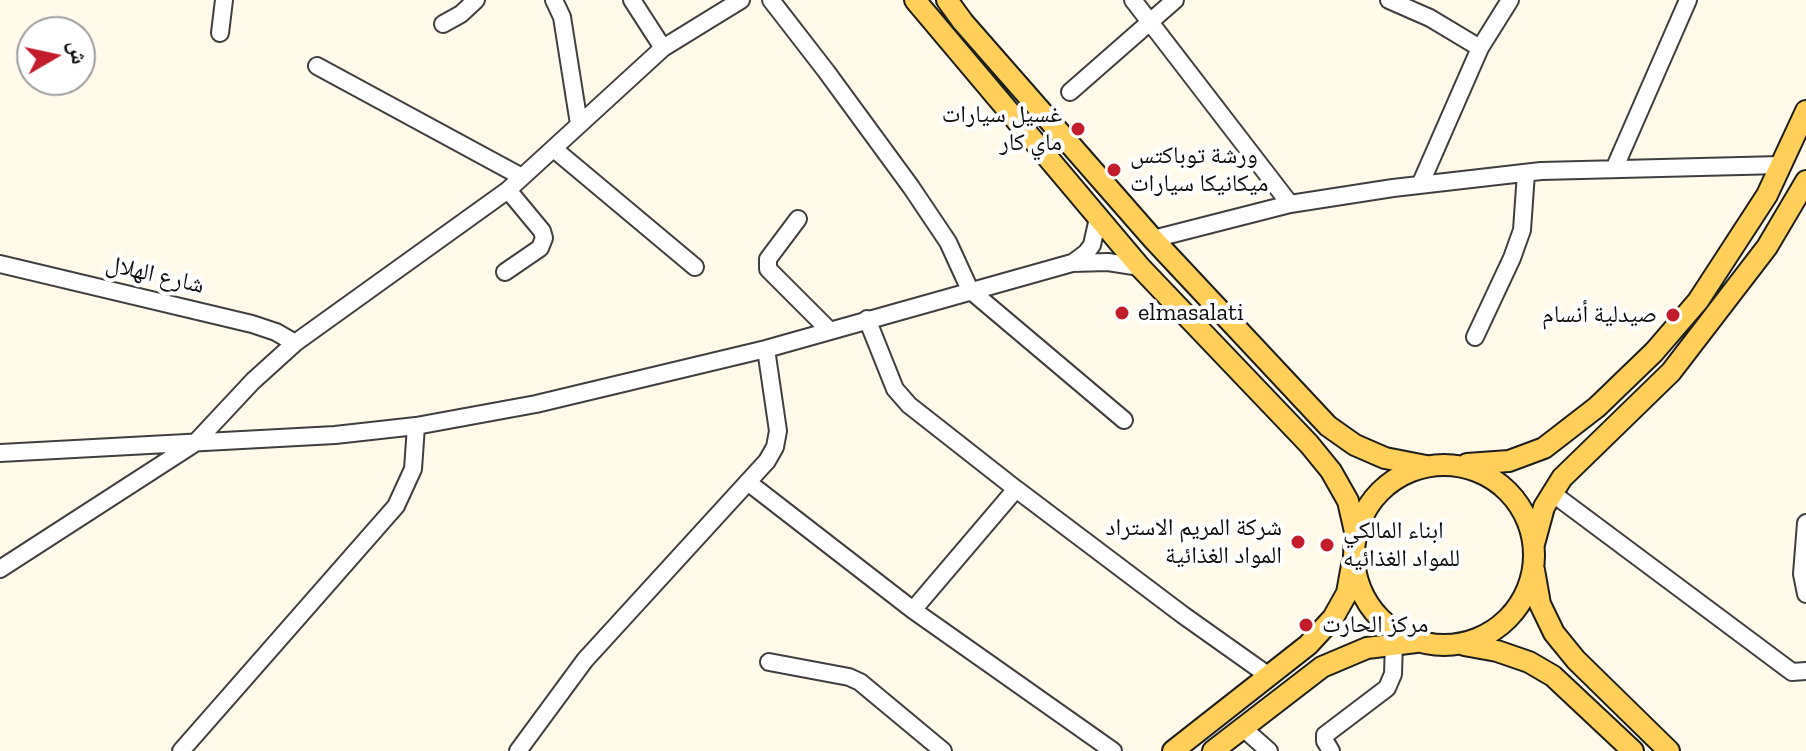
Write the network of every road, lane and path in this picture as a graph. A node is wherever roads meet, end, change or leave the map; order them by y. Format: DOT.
graph roads {
  1 [pos="224,0"];
  2 [pos="476,0"];
  3 [pos="554,0"];
  4 [pos="632,0"];
  5 [pos="741,0"];
  6 [pos="771,0"];
  7 [pos="915,0"];
  8 [pos="947,0"];
  9 [pos="1133,0"];
  10 [pos="1175,0"];
  11 [pos="1389,0"];
  12 [pos="1510,0"];
  13 [pos="1688,0"];
  14 [pos="1150,22"];
  15 [pos="443,24"];
  16 [pos="220,33"];
  17 [pos="663,48"];
  18 [pos="1480,48"];
  19 [pos="317,66"];
  20 [pos="1070,92"];
  21 [pos="1806,111"];
  22 [pos="579,124"];
  23 [pos="554,149"];
  24 [pos="1781,165"];
  25 [pos="1615,167"];
  26 [pos="1526,173"];
  27 [pos="522,177"];
  28 [pos="1805,184"];
  29 [pos="1420,185"];
  30 [pos="508,190"];
  31 [pos="1290,204"];
  32 [pos="1098,218"];
  33 [pos="798,219"];
  34 [pos="1153,239"];
  35 [pos="1072,263"];
  36 [pos="0,264"];
  37 [pos="695,267"];
  38 [pos="1140,267"];
  39 [pos="505,272"];
  40 [pos="970,290"];
  41 [pos="867,319"];
  42 [pos="829,330"];
  43 [pos="1475,337"];
  44 [pos="295,343"];
  45 [pos="766,349"];
  46 [pos="1124,420"];
  47 [pos="416,426"];
  48 [pos="195,443"];
  49 [pos="0,453"];
  50 [pos="1457,465"];
  51 [pos="1426,466"];
  52 [pos="749,483"];
  53 [pos="1016,489"];
  54 [pos="1552,493"];
  55 [pos="1806,523"];
  56 [pos="1356,536"];
  57 [pos="1534,544"];
  58 [pos="1354,557"];
  59 [pos="1533,567"];
  60 [pos="0,569"];
  61 [pos="1806,594"];
  62 [pos="913,610"];
  63 [pos="1419,642"];
  64 [pos="1394,643"];
  65 [pos="1460,644"];
  66 [pos="769,662"];
  67 [pos="1806,671"];
  68 [pos="1269,676"];
  69 [pos="1243,728"];
  70 [pos="181,751"];
  71 [pos="518,751"];
  72 [pos="943,751"];
  73 [pos="1113,751"];
  74 [pos="1173,751"];
  75 [pos="1213,751"];
  76 [pos="1269,751"];
  77 [pos="1331,751"];
  78 [pos="1633,751"];
  79 [pos="1669,751"];
  1 -- 16 [label="street"];
  2 -- 15 [label="street"];
  3 -- 22 [label="street"];
  4 -- 17 [label="street"];
  5 -- 17 [label="street"];
  6 -- 40 [label="street"];
  7 -- 32 [label="main road"];
  8 -- 34 [label="main road"];
  9 -- 14 [label="street"];
  10 -- 14 [label="street"];
  11 -- 18 [label="street"];
  12 -- 18 [label="street"];
  13 -- 25 [label="street"];
  14 -- 20 [label="street"];
  14 -- 31 [label="street"];
  17 -- 22 [label="street"];
  18 -- 29 [label="street"];
  19 -- 27 [label="street"];
  21 -- 24 [label="main road"];
  22 -- 23 [label="street"];
  23 -- 27 [label="street"];
  23 -- 37 [label="street"];
  24 -- 25 [label="street"];
  24 -- 50 [label="main road"];
  25 -- 26 [label="street"];
  26 -- 29 [label="street"];
  26 -- 43 [label="street"];
  27 -- 30 [label="street"];
  28 -- 54 [label="main road"];
  29 -- 31 [label="street"];
  30 -- 39 [label="street"];
  30 -- 44 [label="street"];
  31 -- 34 [label="street"];
  32 -- 35 [label="street"];
  32 -- 38 [label="main road"];
  33 -- 42 [label="street"];
  34 -- 51 [label="main road"];
  35 -- 38 [label="street"];
  35 -- 40 [label="street"];
  36 -- 44 [label="street, شارع الهلال"];
  38 -- 56 [label="main road"];
  40 -- 41 [label="street"];
  40 -- 46 [label="street"];
  41 -- 42 [label="street"];
  41 -- 53 [label="street"];
  42 -- 45 [label="street"];
  44 -- 48 [label="street"];
  45 -- 47 [label="street"];
  45 -- 52 [label="street"];
  47 -- 48 [label="street"];
  47 -- 70 [label="street"];
  48 -- 49 [label="street"];
  48 -- 60 [label="street"];
  50 -- 51 [label="main road"];
  50 -- 57 [label="main road"];
  51 -- 56 [label="main road"];
  52 -- 62 [label="street"];
  52 -- 71 [label="street"];
  53 -- 62 [label="street"];
  53 -- 68 [label="street"];
  54 -- 57 [label="main road"];
  54 -- 67 [label="street"];
  55 -- 61 [label="street"];
  56 -- 58 [label="main road"];
  57 -- 59 [label="main road"];
  58 -- 63 [label="main road"];
  58 -- 68 [label="main road"];
  59 -- 65 [label="main road"];
  59 -- 79 [label="main road"];
  62 -- 73 [label="street"];
  63 -- 64 [label="main road"];
  63 -- 65 [label="main road"];
  64 -- 69 [label="main road"];
  64 -- 77 [label="street"];
  65 -- 78 [label="main road"];
  66 -- 72 [label="street"];
  68 -- 74 [label="main road"];
  69 -- 75 [label="main road"];
  69 -- 76 [label="street"];
}
